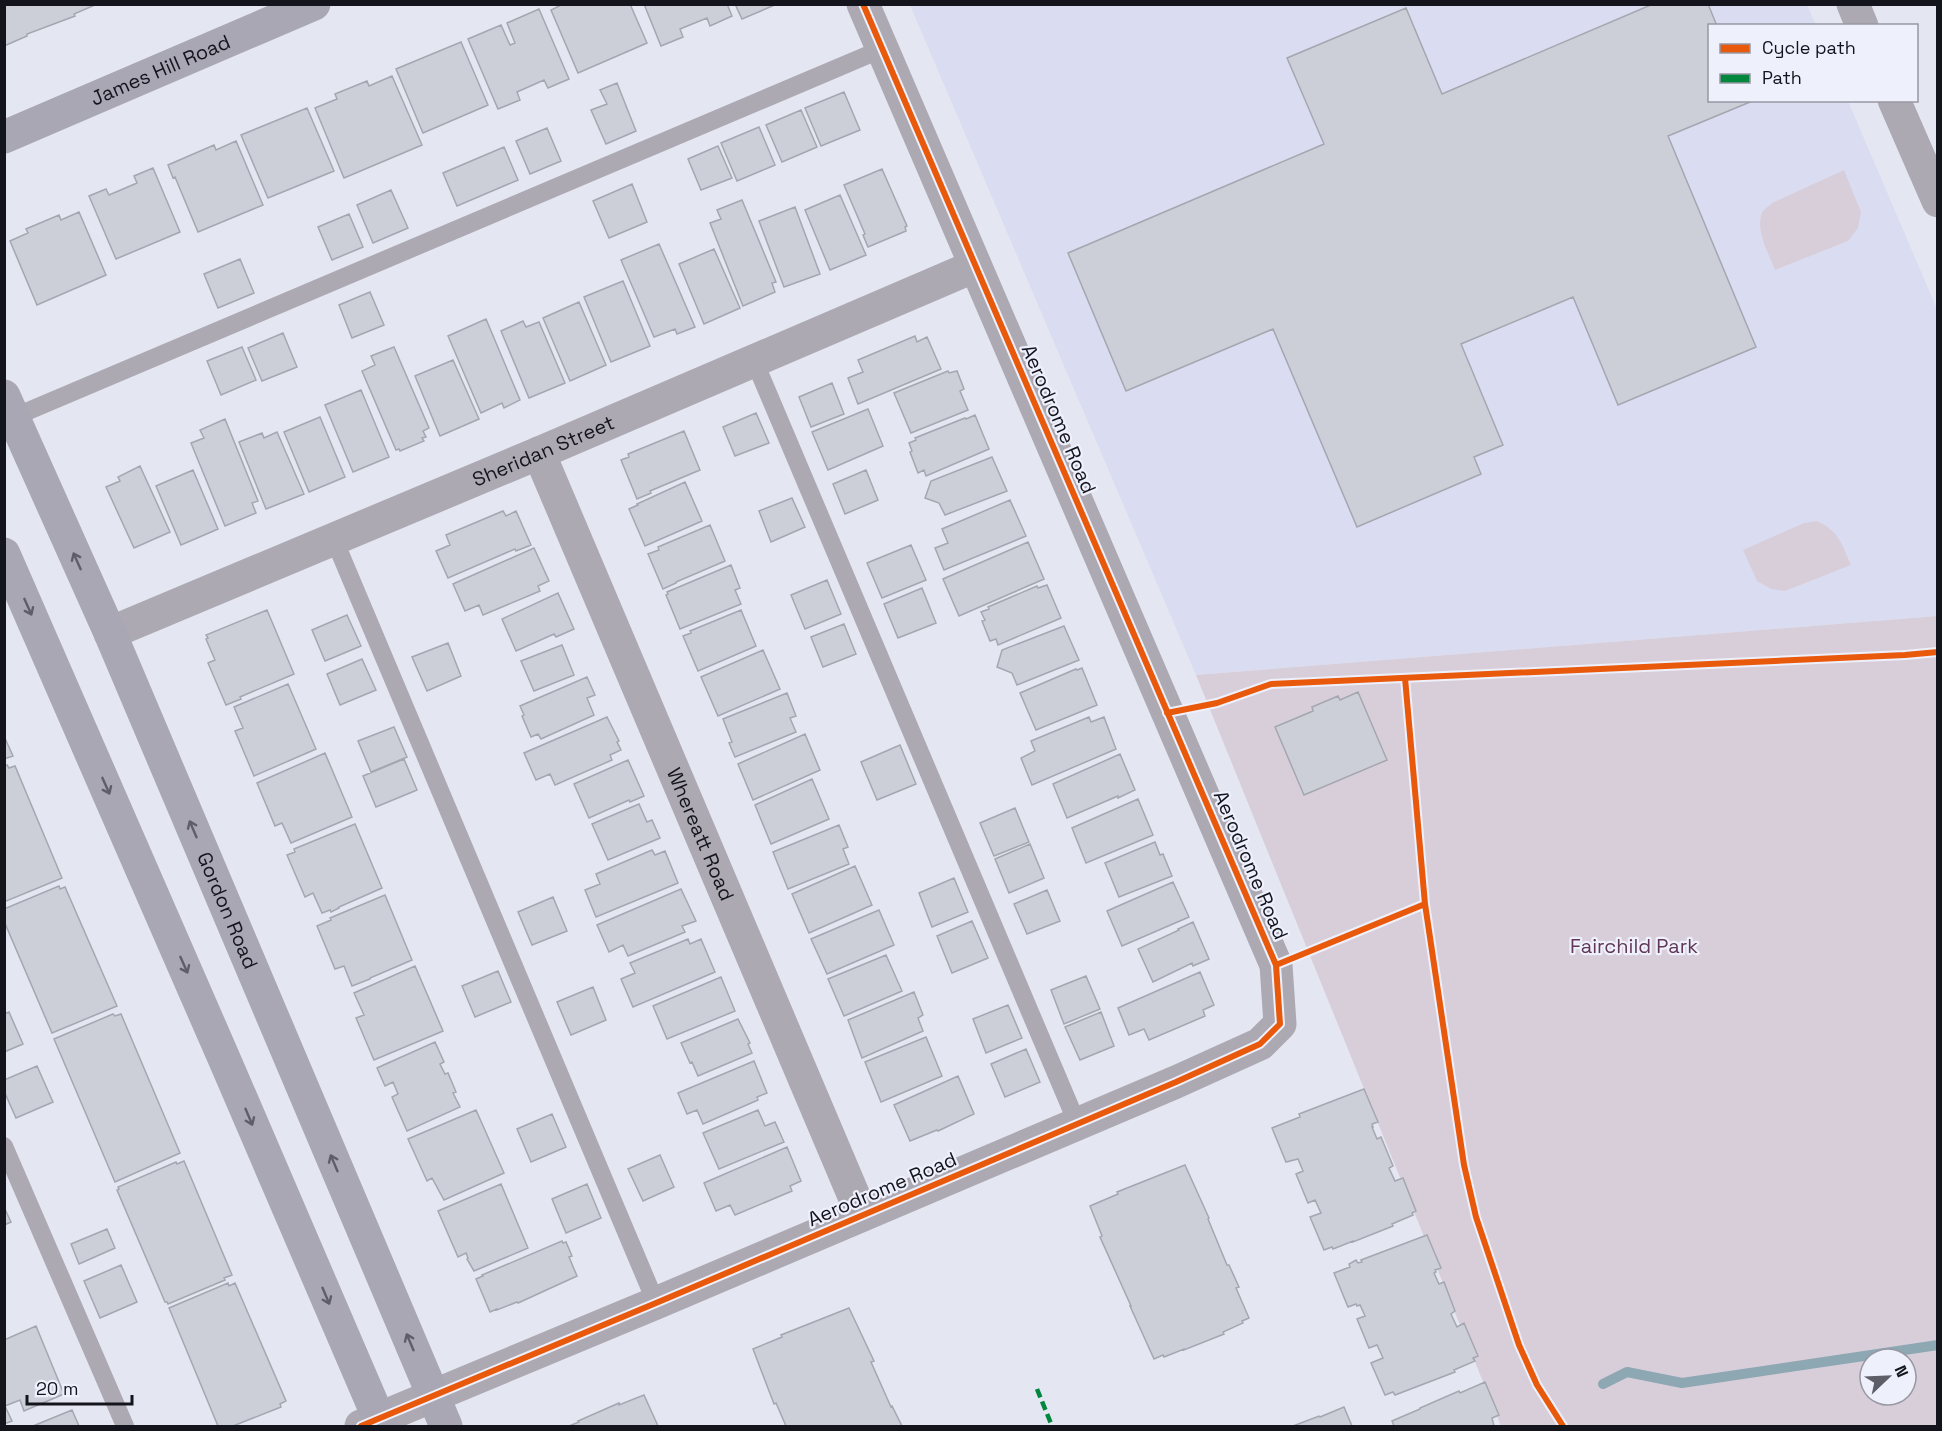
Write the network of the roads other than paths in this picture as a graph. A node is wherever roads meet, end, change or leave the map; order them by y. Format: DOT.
graph roads {
  1 [pos="314,4"];
  2 [pos="862,4"];
  3 [pos="1853,4"];
  4 [pos="1861,24"];
  5 [pos="882,50"];
  6 [pos="1895,102"];
  7 [pos="4,137"];
  8 [pos="1938,201"];
  9 [pos="975,266"];
  10 [pos="754,360"];
  11 [pos="9,406"];
  12 [pos="539,453"];
  13 [pos="334,539"];
  14 [pos="4,554"];
  15 [pos="110,633"];
  16 [pos="1077,1123"];
  17 [pos="4,1146"];
  18 [pos="862,1215"];
  19 [pos="656,1303"];
  20 [pos="433,1396"];
  21 [pos="374,1424"];
  22 [pos="125,1426"];
  23 [pos="446,1426"];
  1 -- 7 [label="main road, James Hill Road"];
  2 -- 5 [label="street, Aerodrome Road"];
  3 -- 4 [label="street"];
  5 -- 9 [label="street, Aerodrome Road"];
  5 -- 11 [label="lane"];
  6 -- 8 [label="street"];
  9 -- 10 [label="street, Sheridan Street"];
  9 -- 16 [label="street, Aerodrome Road"];
  10 -- 12 [label="street, Sheridan Street"];
  10 -- 16 [label="lane"];
  15 -- 11 [label="main road, Gordon Road, one-way"];
  12 -- 13 [label="street, Sheridan Street"];
  12 -- 18 [label="street, Whereatt Road"];
  13 -- 15 [label="street, Sheridan Street"];
  13 -- 19 [label="lane"];
  14 -- 21 [label="main road, one-way"];
  20 -- 15 [label="main road, Gordon Road, one-way"];
  16 -- 18 [label="street, Aerodrome Road"];
  17 -- 22 [label="lane"];
  18 -- 19 [label="street, Aerodrome Road"];
  19 -- 20 [label="street, Aerodrome Road"];
  20 -- 21 [label="street, Aerodrome Road"];
  20 -- 23 [label="main road, Gordon Road"];
}
